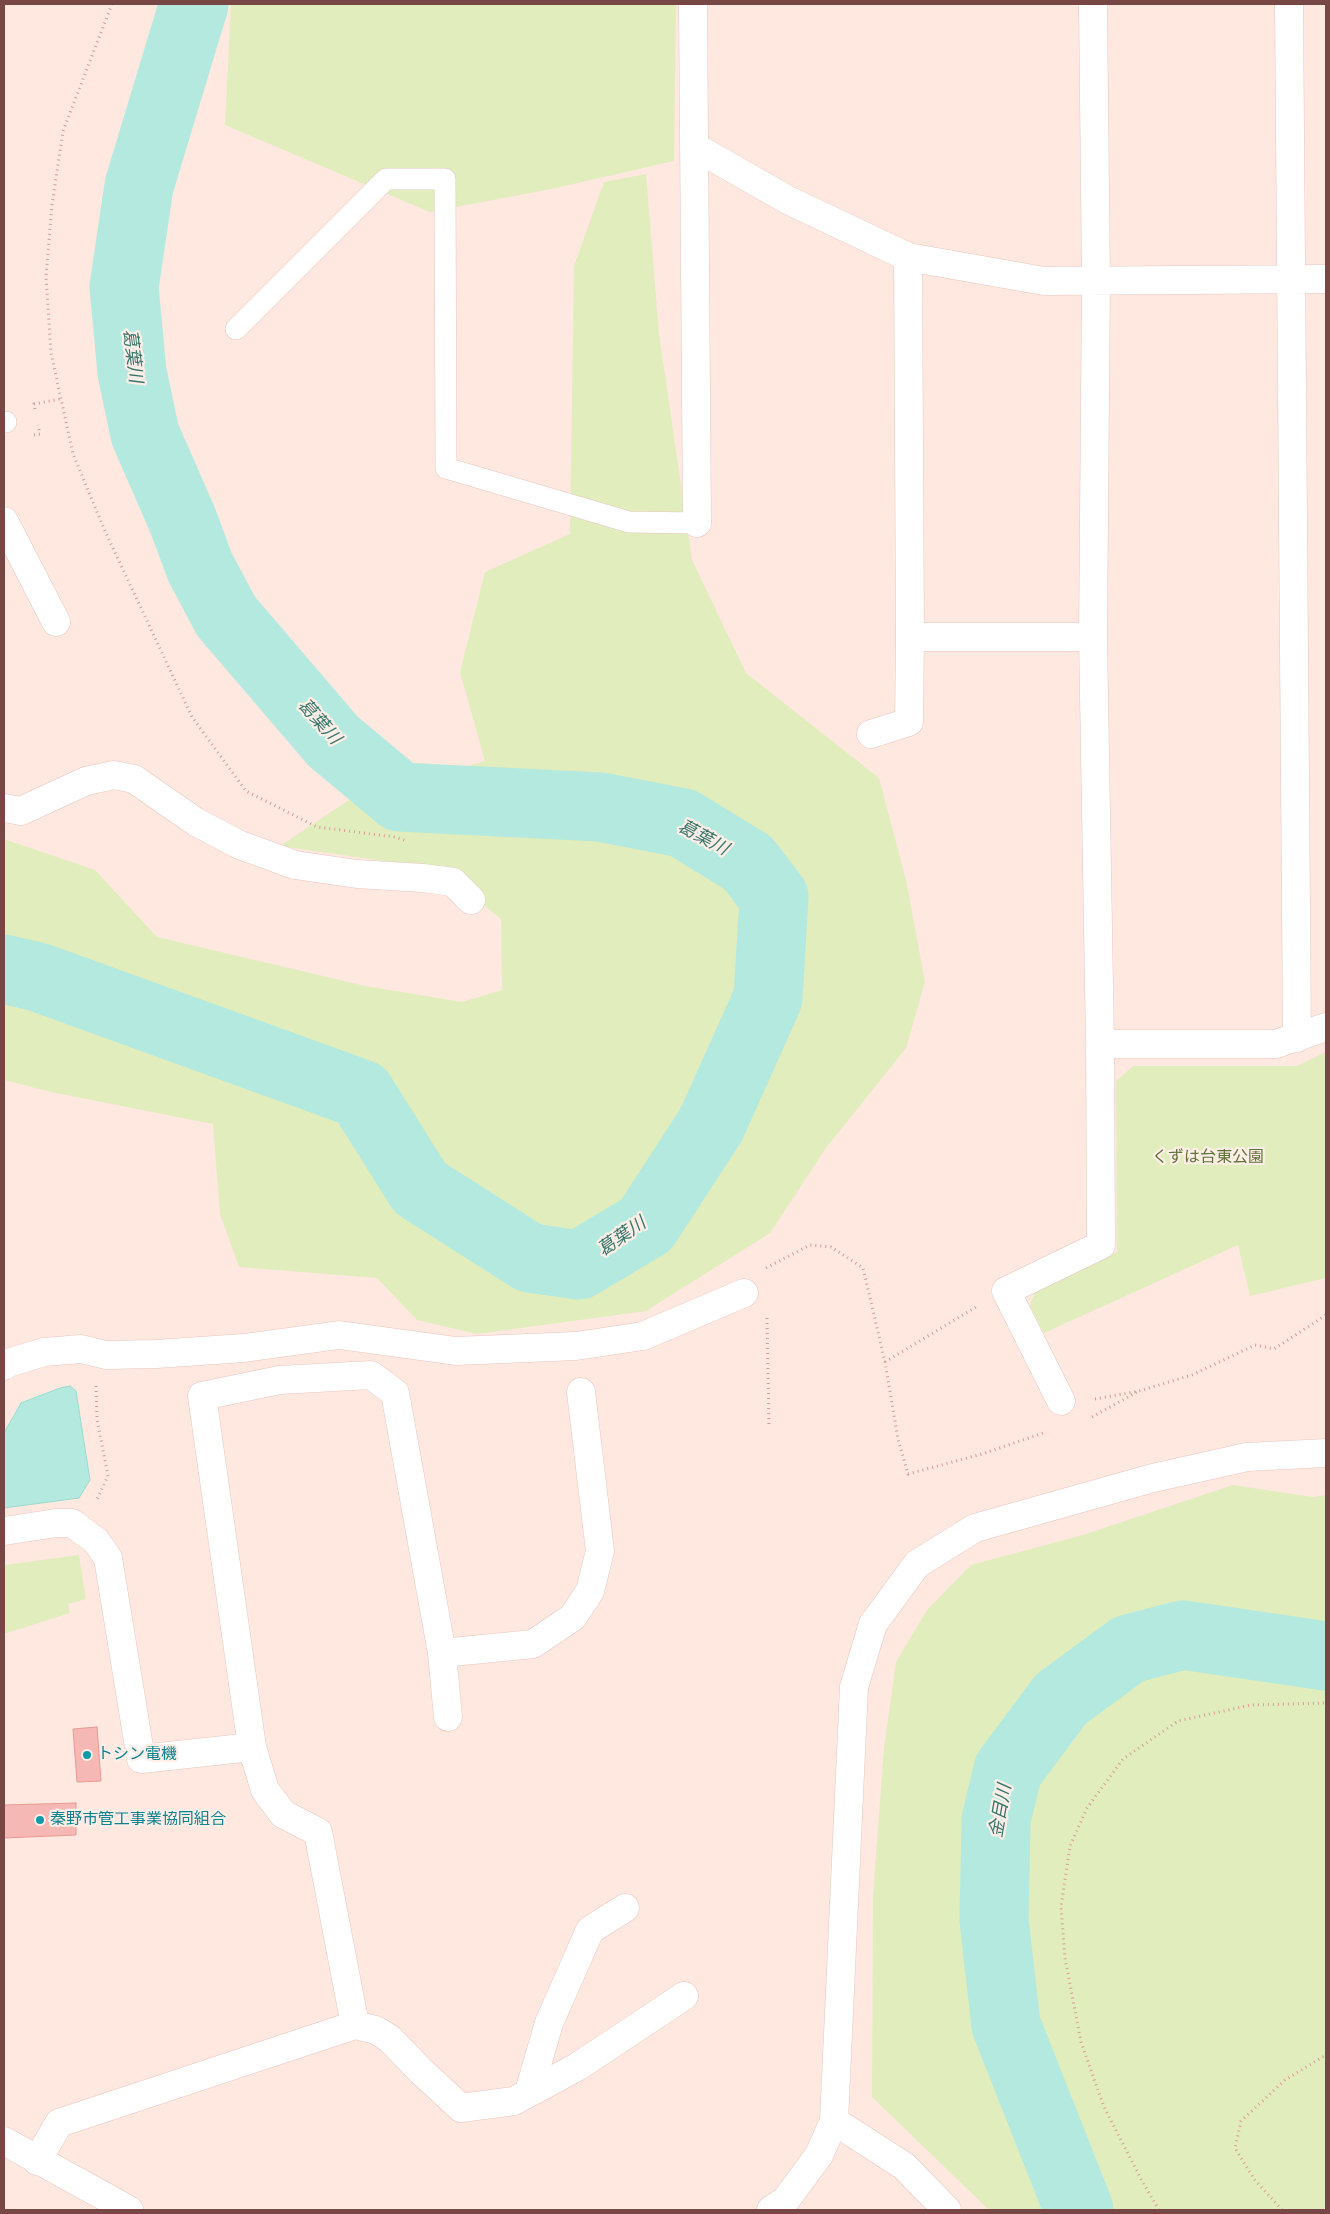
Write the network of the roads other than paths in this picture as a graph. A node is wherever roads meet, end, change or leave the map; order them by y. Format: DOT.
graph roads {
  1 [pos="694,4"];
  2 [pos="1093,4"];
  3 [pos="1289,4"];
  4 [pos="695,147"];
  5 [pos="908,257"];
  6 [pos="1292,279"];
  7 [pos="1326,279"];
  8 [pos="1096,281"];
  9 [pos="236,329"];
  10 [pos="4,520"];
  11 [pos="697,523"];
  12 [pos="56,622"];
  13 [pos="910,637"];
  14 [pos="1093,637"];
  15 [pos="871,734"];
  16 [pos="4,808"];
  17 [pos="471,900"];
  18 [pos="1326,1027"];
  19 [pos="1297,1038"];
  20 [pos="1100,1044"];
  21 [pos="744,1294"];
  22 [pos="275,1344"];
  23 [pos="4,1366"];
  24 [pos="280,1380"];
  25 [pos="581,1392"];
  26 [pos="1061,1401"];
  27 [pos="1326,1452"];
  28 [pos="4,1531"];
  29 [pos="442,1653"];
  30 [pos="448,1716"];
  31 [pos="252,1747"];
  32 [pos="625,1908"];
  33 [pos="684,1996"];
  34 [pos="355,2025"];
  35 [pos="530,2092"];
  36 [pos="834,2121"];
  37 [pos="4,2141"];
  38 [pos="37,2160"];
  39 [pos="128,2210"];
  40 [pos="771,2210"];
  41 [pos="948,2210"];
  1 -- 4 [label="street"];
  2 -- 8 [label="street"];
  3 -- 6 [label="street"];
  4 -- 5 [label="street"];
  4 -- 11 [label="street"];
  5 -- 8 [label="street"];
  5 -- 13 [label="street"];
  6 -- 7 [label="street"];
  6 -- 8 [label="street"];
  6 -- 19 [label="street"];
  8 -- 14 [label="street"];
  9 -- 11 [label="lane"];
  10 -- 12 [label="street"];
  13 -- 14 [label="street"];
  13 -- 15 [label="street"];
  14 -- 20 [label="street"];
  16 -- 17 [label="street"];
  18 -- 19 [label="street"];
  19 -- 20 [label="street"];
  20 -- 26 [label="street"];
  21 -- 22 [label="street"];
  22 -- 23 [label="street"];
  22 -- 24 [label="street"];
  24 -- 29 [label="street"];
  24 -- 31 [label="street"];
  25 -- 29 [label="street"];
  27 -- 36 [label="street"];
  28 -- 31 [label="street"];
  29 -- 30 [label="street"];
  31 -- 34 [label="street"];
  32 -- 35 [label="street"];
  33 -- 35 [label="street"];
  34 -- 35 [label="street"];
  34 -- 38 [label="street"];
  36 -- 40 [label="street"];
  36 -- 41 [label="street"];
  37 -- 38 [label="street"];
  38 -- 39 [label="street"];
}
